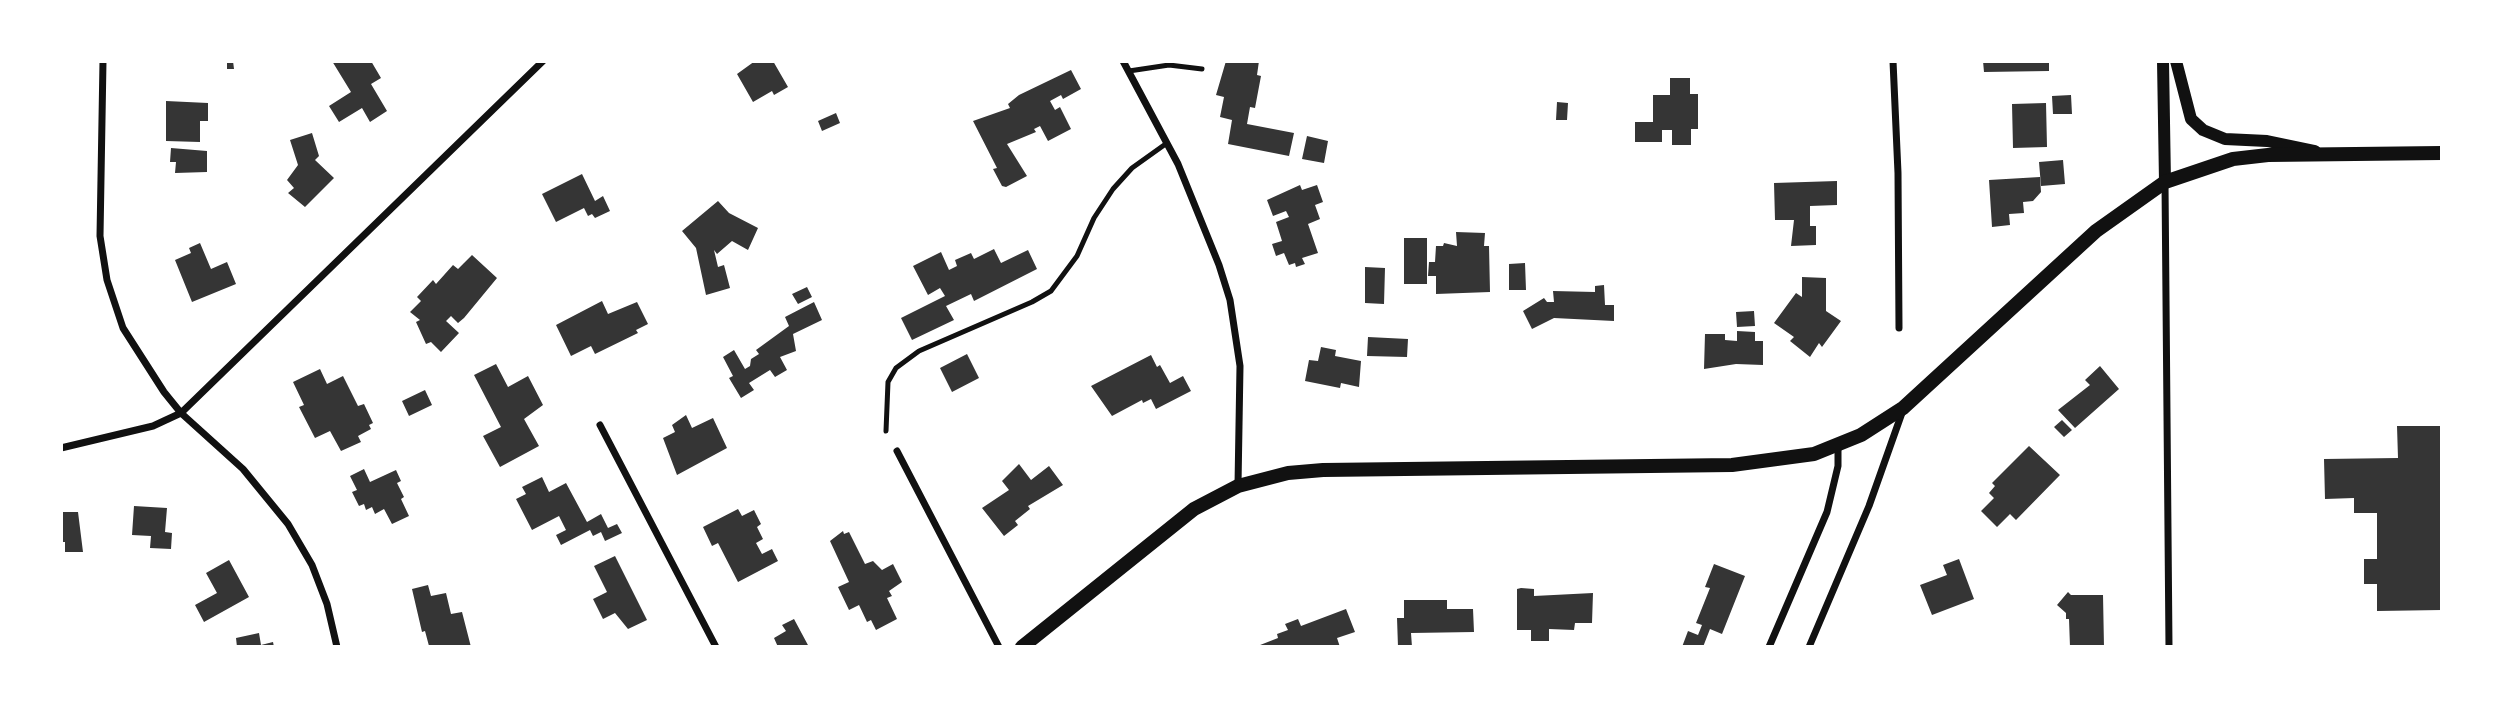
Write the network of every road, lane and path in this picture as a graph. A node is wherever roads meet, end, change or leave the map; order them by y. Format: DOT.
graph roads {
  1 [pos="103,61"];
  2 [pos="543,61"];
  3 [pos="1123,61"];
  4 [pos="1893,61"];
  5 [pos="2163,61"];
  6 [pos="2176,61"];
  7 [pos="1202,69"];
  8 [pos="1129,71"];
  9 [pos="1167,142"];
  10 [pos="2442,153"];
  11 [pos="2329,154"];
  12 [pos="2165,182"];
  13 [pos="1899,328"];
  14 [pos="1903,408"];
  15 [pos="181,413"];
  16 [pos="600,425"];
  17 [pos="886,430"];
  18 [pos="1838,446"];
  19 [pos="61,449"];
  20 [pos="897,451"];
  21 [pos="1238,486"];
  22 [pos="1034,642"];
  23 [pos="337,647"];
  24 [pos="716,647"];
  25 [pos="999,647"];
  26 [pos="1022,647"];
  27 [pos="1769,647"];
  28 [pos="1809,647"];
  29 [pos="2169,647"];
  1 -- 15 [label="street"];
  2 -- 15 [label="street"];
  3 -- 8 [label="street"];
  4 -- 13 [label="street"];
  5 -- 12 [label="street"];
  6 -- 11 [label="street"];
  7 -- 8 [label="lane"];
  8 -- 9 [label="street"];
  9 -- 17 [label="lane"];
  9 -- 21 [label="street"];
  10 -- 11 [label="main road"];
  11 -- 12 [label="main road"];
  12 -- 14 [label="main road"];
  12 -- 29 [label="street"];
  14 -- 18 [label="main road"];
  14 -- 28 [label="street"];
  15 -- 19 [label="street"];
  15 -- 23 [label="street"];
  16 -- 24 [label="street"];
  18 -- 21 [label="main road"];
  18 -- 27 [label="street"];
  20 -- 25 [label="street"];
  21 -- 22 [label="main road"];
  22 -- 26 [label="main road"];
}
